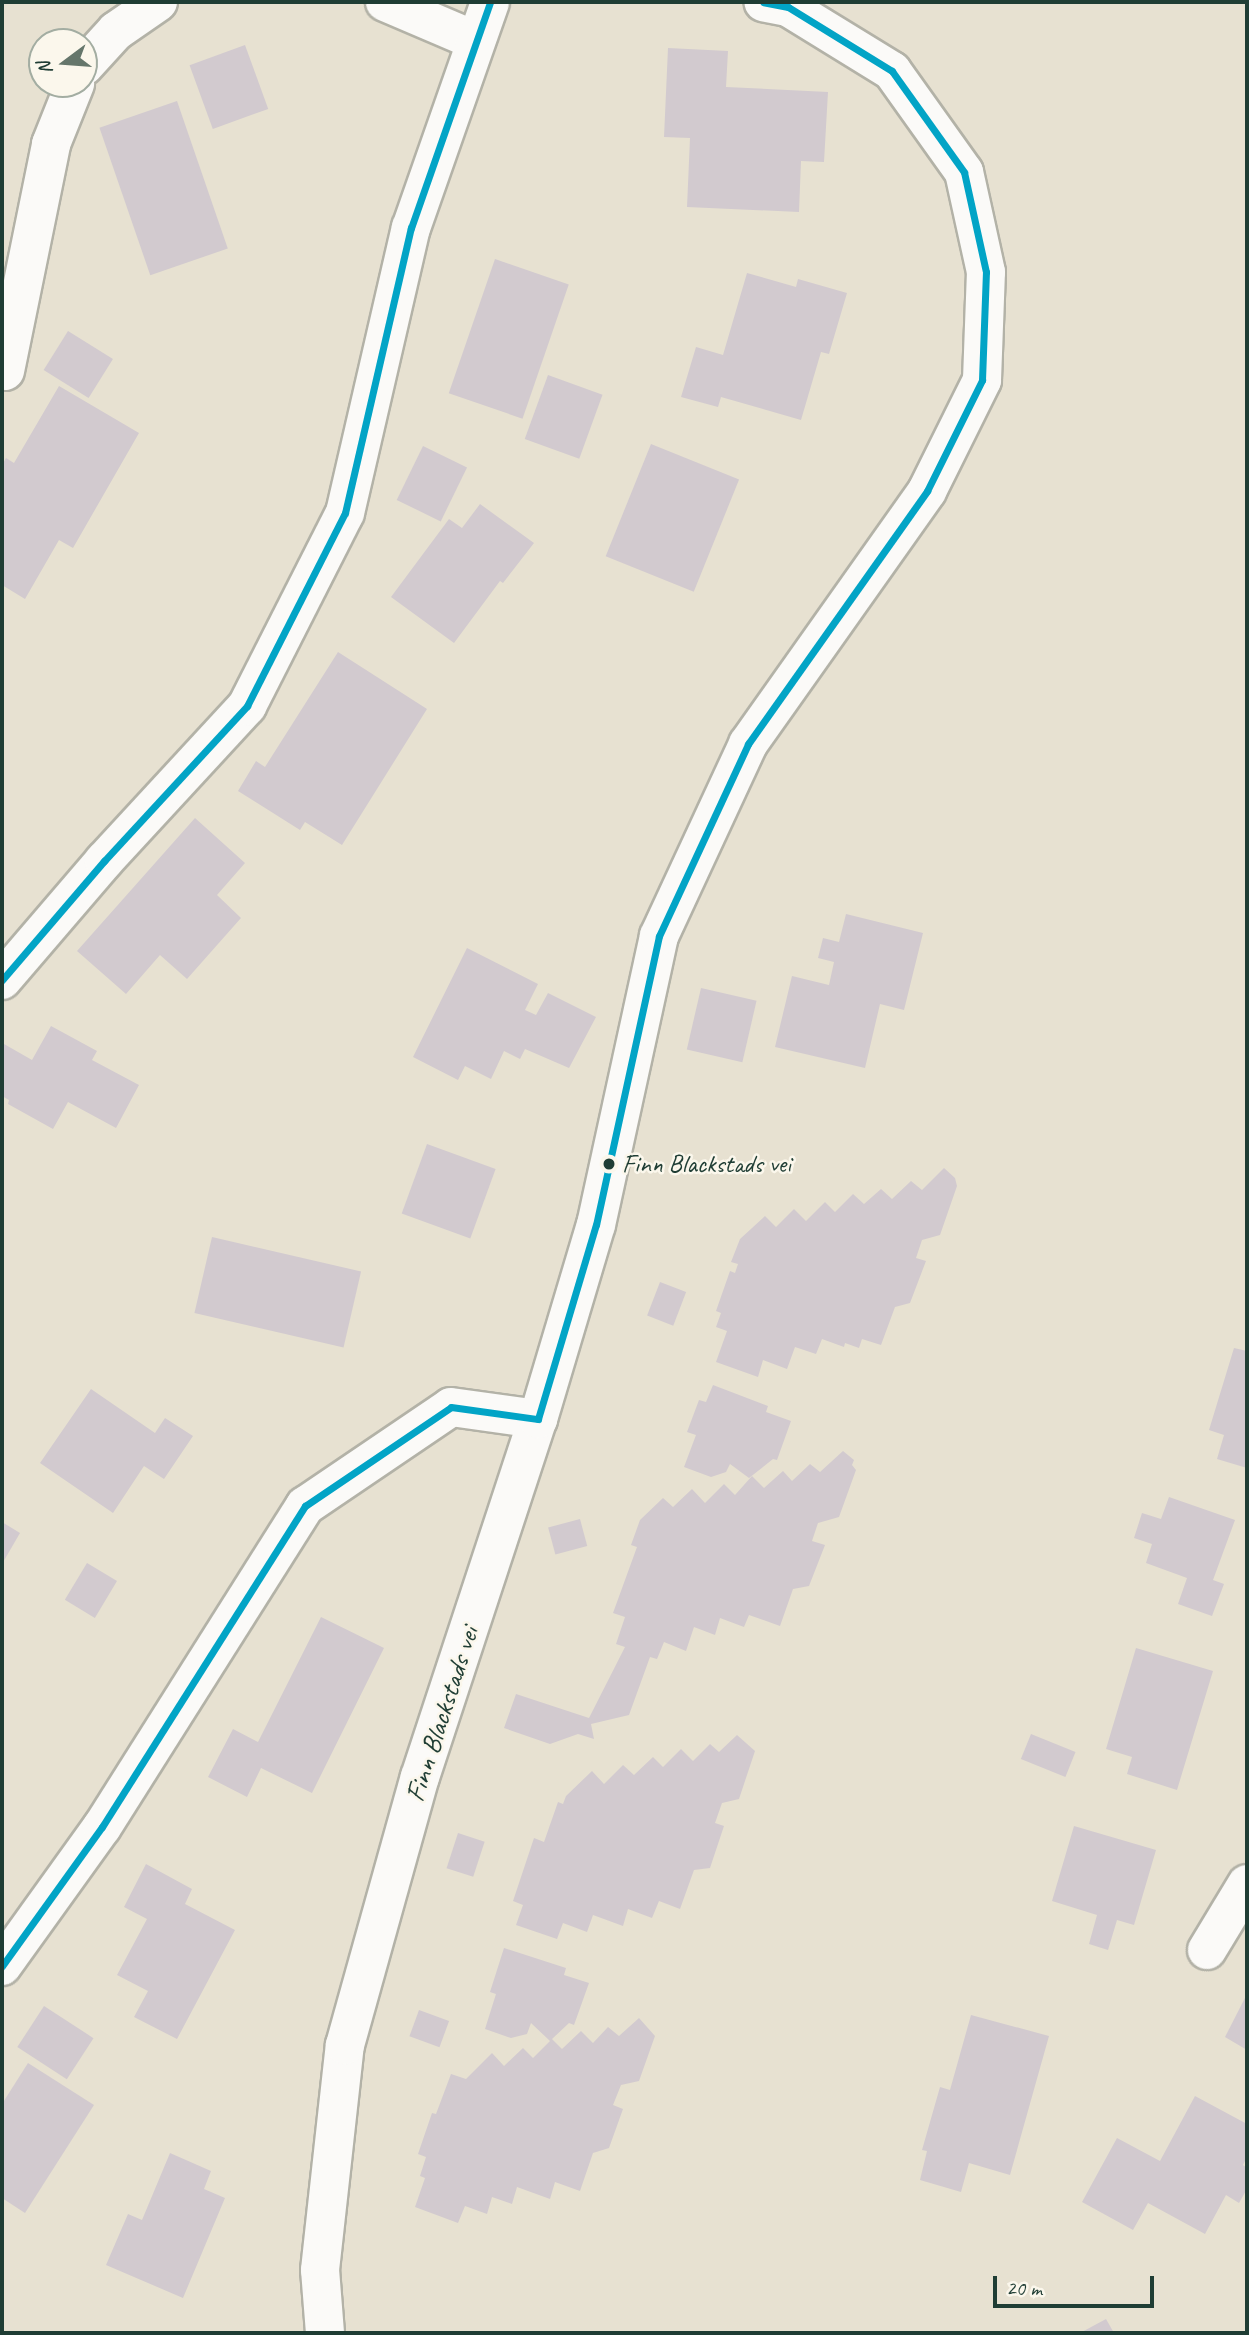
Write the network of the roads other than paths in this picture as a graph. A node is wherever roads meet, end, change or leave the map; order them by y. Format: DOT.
graph roads {
  1 [pos="158,2"];
  2 [pos="385,2"];
  3 [pos="490,2"];
  4 [pos="762,2"];
  5 [pos="474,40"];
  6 [pos="98,51"];
  7 [pos="69,98"];
  8 [pos="5,371"];
  9 [pos="2,979"];
  10 [pos="538,1419"];
  11 [pos="1247,1884"];
  12 [pos="1207,1950"];
  13 [pos="2,1966"];
  14 [pos="325,2333"];
  1 -- 6 [label="street"];
  2 -- 5 [label="street"];
  3 -- 5 [label="street"];
  4 -- 10 [label="street, Finn Blackstads vei"];
  5 -- 9 [label="street"];
  7 -- 8 [label="street"];
  10 -- 13 [label="street"];
  10 -- 14 [label="street, Finn Blackstads vei"];
  11 -- 12 [label="street"];
}
